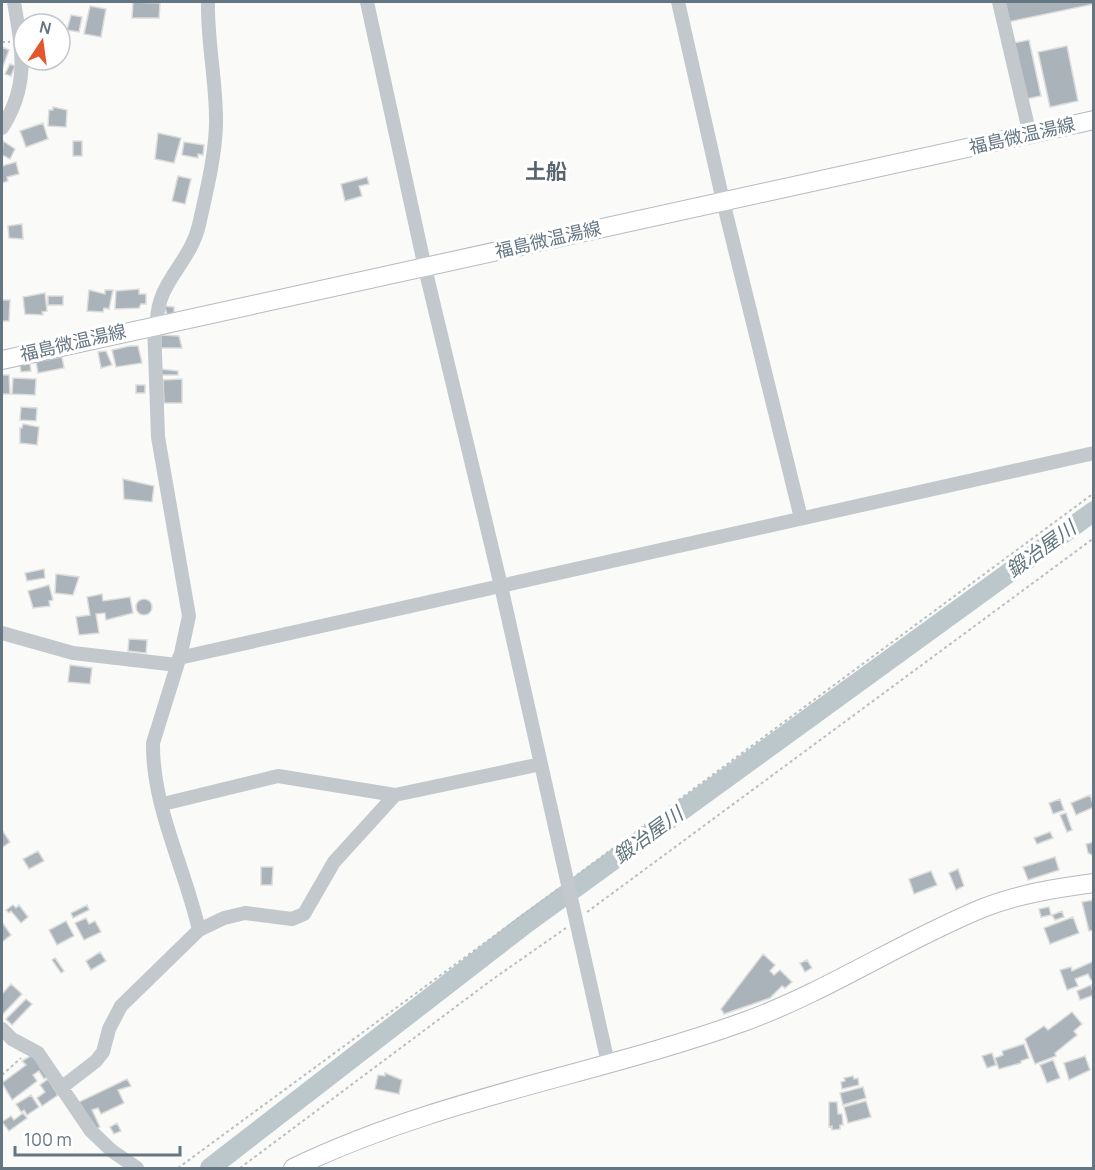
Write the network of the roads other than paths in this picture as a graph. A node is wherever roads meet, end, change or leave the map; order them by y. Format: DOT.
graph roads {
  1 [pos="14,2"];
  2 [pos="208,2"];
  3 [pos="367,2"];
  4 [pos="678,2"];
  5 [pos="999,2"];
  6 [pos="1094,120"];
  7 [pos="2,128"];
  8 [pos="1030,135"];
  9 [pos="723,201"];
  10 [pos="425,268"];
  11 [pos="155,325"];
  12 [pos="2,360"];
  13 [pos="1094,453"];
  14 [pos="801,518"];
  15 [pos="501,586"];
  16 [pos="2,633"];
  17 [pos="178,661"];
  18 [pos="541,764"];
  19 [pos="394,795"];
  20 [pos="162,804"];
  21 [pos="1094,883"];
  22 [pos="199,930"];
  23 [pos="2,1029"];
  24 [pos="609,1063"];
  25 [pos="61,1088"];
  26 [pos="138,1168"];
  27 [pos="293,1168"];
  1 -- 7 [label="street"];
  2 -- 11 [label="street"];
  3 -- 10 [label="street"];
  4 -- 9 [label="street"];
  5 -- 8 [label="street"];
  6 -- 8 [label="main road, 福島微温湯線"];
  8 -- 9 [label="main road, 福島微温湯線"];
  9 -- 10 [label="main road, 福島微温湯線"];
  9 -- 14 [label="street"];
  10 -- 11 [label="main road, 福島微温湯線"];
  10 -- 15 [label="street"];
  11 -- 12 [label="main road, 福島微温湯線"];
  11 -- 17 [label="street"];
  13 -- 14 [label="street"];
  14 -- 15 [label="street"];
  15 -- 17 [label="street"];
  15 -- 18 [label="street"];
  16 -- 17 [label="street"];
  17 -- 20 [label="street"];
  18 -- 19 [label="street"];
  18 -- 24 [label="street"];
  19 -- 20 [label="street"];
  19 -- 22 [label="street"];
  20 -- 22 [label="street"];
  21 -- 24 [label="main road"];
  22 -- 25 [label="street"];
  23 -- 25 [label="street"];
  24 -- 27 [label="main road"];
  25 -- 26 [label="street"];
}
